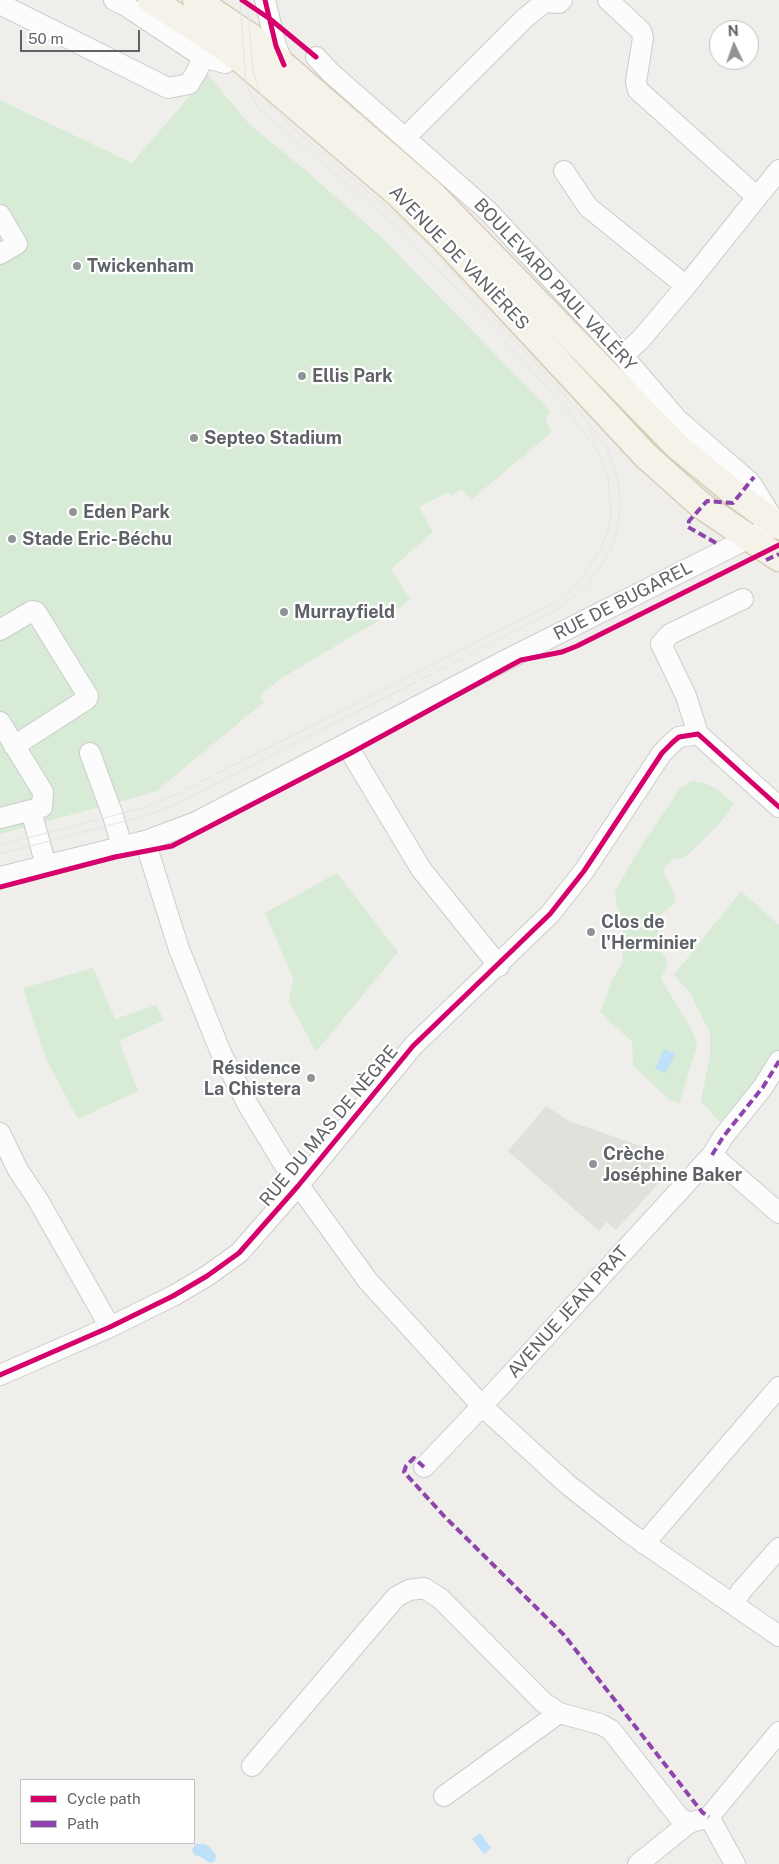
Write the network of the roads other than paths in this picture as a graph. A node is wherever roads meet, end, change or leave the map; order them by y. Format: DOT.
graph roads {
  1 [pos="114,0"];
  2 [pos="151,0"];
  3 [pos="196,0"];
  4 [pos="265,0"];
  5 [pos="608,0"];
  6 [pos="553,1"];
  7 [pos="0,4"];
  8 [pos="203,57"];
  9 [pos="316,57"];
  10 [pos="229,58"];
  11 [pos="284,65"];
  12 [pos="405,138"];
  13 [pos="779,170"];
  14 [pos="564,171"];
  15 [pos="757,197"];
  16 [pos="0,216"];
  17 [pos="0,254"];
  18 [pos="686,286"];
  19 [pos="623,356"];
  20 [pos="778,525"];
  21 [pos="748,538"];
  22 [pos="779,558"];
  23 [pos="743,599"];
  24 [pos="0,630"];
  25 [pos="0,722"];
  26 [pos="698,734"];
  27 [pos="346,744"];
  28 [pos="14,746"];
  29 [pos="90,753"];
  30 [pos="779,807"];
  31 [pos="32,810"];
  32 [pos="0,818"];
  33 [pos="145,842"];
  34 [pos="122,846"];
  35 [pos="46,866"];
  36 [pos="0,877"];
  37 [pos="498,966"];
  38 [pos="779,1060"];
  39 [pos="0,1133"];
  40 [pos="712,1155"];
  41 [pos="298,1186"];
  42 [pos="779,1214"];
  43 [pos="110,1327"];
  44 [pos="0,1375"];
  45 [pos="779,1387"];
  46 [pos="482,1406"];
  47 [pos="424,1467"];
  48 [pos="644,1544"];
  49 [pos="779,1548"];
  50 [pos="733,1604"];
  51 [pos="779,1636"];
  52 [pos="559,1713"];
  53 [pos="779,1732"];
  54 [pos="252,1766"];
  55 [pos="444,1796"];
  56 [pos="709,1817"];
  57 [pos="689,1823"];
  58 [pos="638,1864"];
  59 [pos="735,1864"];
  1 -- 8 [label="street"];
  2 -- 10 [label="main road, AVENUE DE VANIÈRES"];
  3 -- 11 [label="main road, AVENUE DE VANIÈRES"];
  4 -- 11 [label="street"];
  5 -- 15 [label="street"];
  6 -- 12 [label="street"];
  7 -- 8 [label="street"];
  8 -- 10 [label="street"];
  9 -- 12 [label="street, BOULEVARD PAUL VALÉRY"];
  10 -- 21 [label="main road, AVENUE DE VANIÈRES"];
  11 -- 20 [label="main road, AVENUE DE VANIÈRES"];
  12 -- 19 [label="street, BOULEVARD PAUL VALÉRY"];
  13 -- 15 [label="street"];
  14 -- 18 [label="street"];
  15 -- 18 [label="street"];
  16 -- 17 [label="street"];
  18 -- 19 [label="street"];
  19 -- 20 [label="street, BOULEVARD PAUL VALÉRY"];
  20 -- 21 [label="street, RUE DE BUGAREL"];
  21 -- 22 [label="main road"];
  21 -- 27 [label="street, RUE DE BUGAREL"];
  23 -- 26 [label="street"];
  24 -- 28 [label="street"];
  25 -- 28 [label="street"];
  26 -- 30 [label="street"];
  26 -- 37 [label="street, RUE DU MAS DE NÈGRE"];
  27 -- 33 [label="street, RUE DE BUGAREL"];
  27 -- 37 [label="street"];
  28 -- 31 [label="street"];
  29 -- 34 [label="street"];
  31 -- 32 [label="street"];
  31 -- 35 [label="street"];
  33 -- 34 [label="street, RUE DE BUGAREL"];
  33 -- 41 [label="street"];
  34 -- 35 [label="street, RUE DE BUGAREL"];
  35 -- 36 [label="street, RUE DE BUGAREL"];
  37 -- 41 [label="street, RUE DU MAS DE NÈGRE"];
  38 -- 40 [label="street, AVENUE JEAN PRAT"];
  39 -- 43 [label="street"];
  40 -- 42 [label="street"];
  40 -- 46 [label="street, AVENUE JEAN PRAT"];
  41 -- 43 [label="street, RUE DU MAS DE NÈGRE"];
  41 -- 46 [label="street"];
  43 -- 44 [label="street, RUE DU MAS DE NÈGRE"];
  45 -- 48 [label="street"];
  46 -- 47 [label="street, AVENUE JEAN PRAT"];
  46 -- 48 [label="street"];
  48 -- 50 [label="street"];
  49 -- 50 [label="street"];
  50 -- 51 [label="street"];
  52 -- 54 [label="street"];
  52 -- 55 [label="street"];
  52 -- 57 [label="street"];
  53 -- 56 [label="street"];
  56 -- 57 [label="street"];
  56 -- 59 [label="street"];
  57 -- 58 [label="street"];
}
